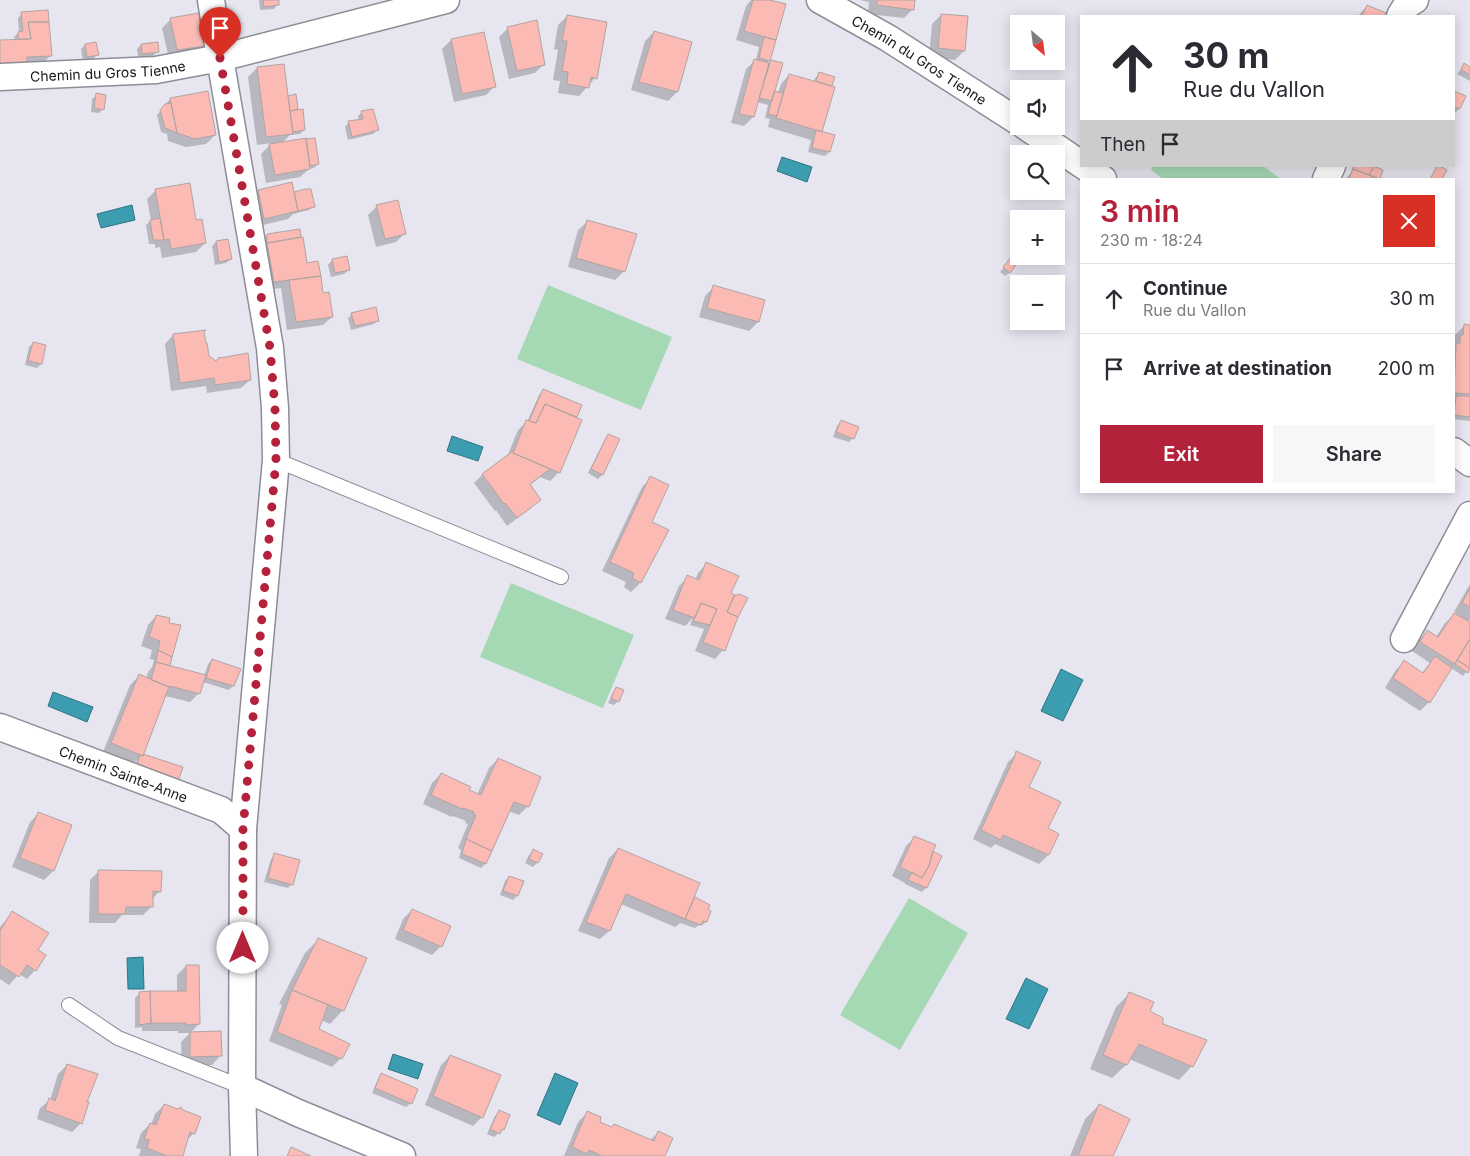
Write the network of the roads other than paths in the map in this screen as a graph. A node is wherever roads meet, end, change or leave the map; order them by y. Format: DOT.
graph roads {
  1 [pos="212,0"];
  2 [pos="446,0"];
  3 [pos="820,0"];
  4 [pos="1415,0"];
  5 [pos="1401,15"];
  6 [pos="220,58"];
  7 [pos="0,78"];
  8 [pos="1010,116"];
  9 [pos="1038,135"];
  10 [pos="1080,163"];
  11 [pos="1086,167"];
  12 [pos="1102,178"];
  13 [pos="1455,452"];
  14 [pos="276,460"];
  15 [pos="1470,463"];
  16 [pos="1470,515"];
  17 [pos="561,577"];
  18 [pos="1404,639"];
  19 [pos="0,727"];
  20 [pos="243,829"];
  21 [pos="69,1005"];
  22 [pos="242,1087"];
  23 [pos="244,1156"];
  24 [pos="402,1156"];
  1 -- 6 [label="street"];
  2 -- 6 [label="street, Chemin du Gros Tienne"];
  3 -- 8 [label="street, Chemin du Gros Tienne"];
  4 -- 5 [label="street"];
  6 -- 7 [label="street, Chemin du Gros Tienne"];
  6 -- 14 [label="street"];
  9 -- 10 [label="street"];
  11 -- 12 [label="street"];
  13 -- 15 [label="street"];
  14 -- 17 [label="lane"];
  14 -- 20 [label="street"];
  16 -- 18 [label="street"];
  19 -- 20 [label="street, Chemin Sainte-Anne"];
  20 -- 22 [label="street"];
  21 -- 22 [label="lane"];
  22 -- 23 [label="street"];
  22 -- 24 [label="street"];
}
